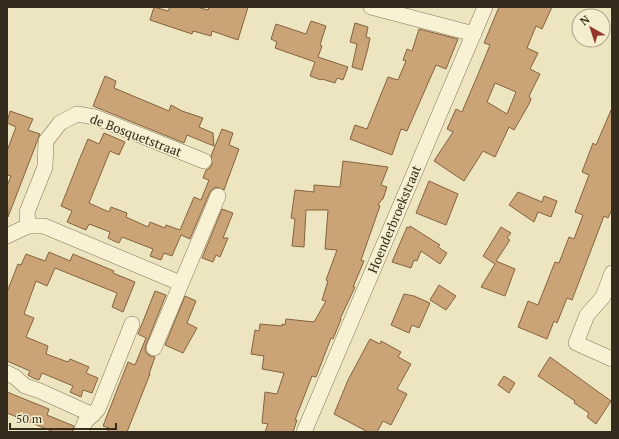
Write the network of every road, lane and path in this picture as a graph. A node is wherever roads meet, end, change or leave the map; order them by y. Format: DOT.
graph roads {
  1 [pos="371,7"];
  2 [pos="485,7"];
  3 [pos="474,34"];
  4 [pos="204,161"];
  5 [pos="218,196"];
  6 [pos="28,226"];
  7 [pos="7,236"];
  8 [pos="612,273"];
  9 [pos="180,283"];
  10 [pos="132,324"];
  11 [pos="154,348"];
  12 [pos="612,359"];
  13 [pos="7,373"];
  14 [pos="93,415"];
  15 [pos="81,432"];
  16 [pos="304,432"];
  1 -- 3 [label="street"];
  2 -- 3 [label="street, Hoenderbroekstraat"];
  3 -- 16 [label="street, Hoenderbroekstraat"];
  4 -- 6 [label="street, de Bosquetstraat"];
  5 -- 9 [label="street"];
  6 -- 7 [label="street"];
  6 -- 9 [label="street"];
  8 -- 12 [label="street"];
  9 -- 11 [label="street"];
  10 -- 14 [label="street"];
  13 -- 14 [label="street"];
  14 -- 15 [label="street"];
}
